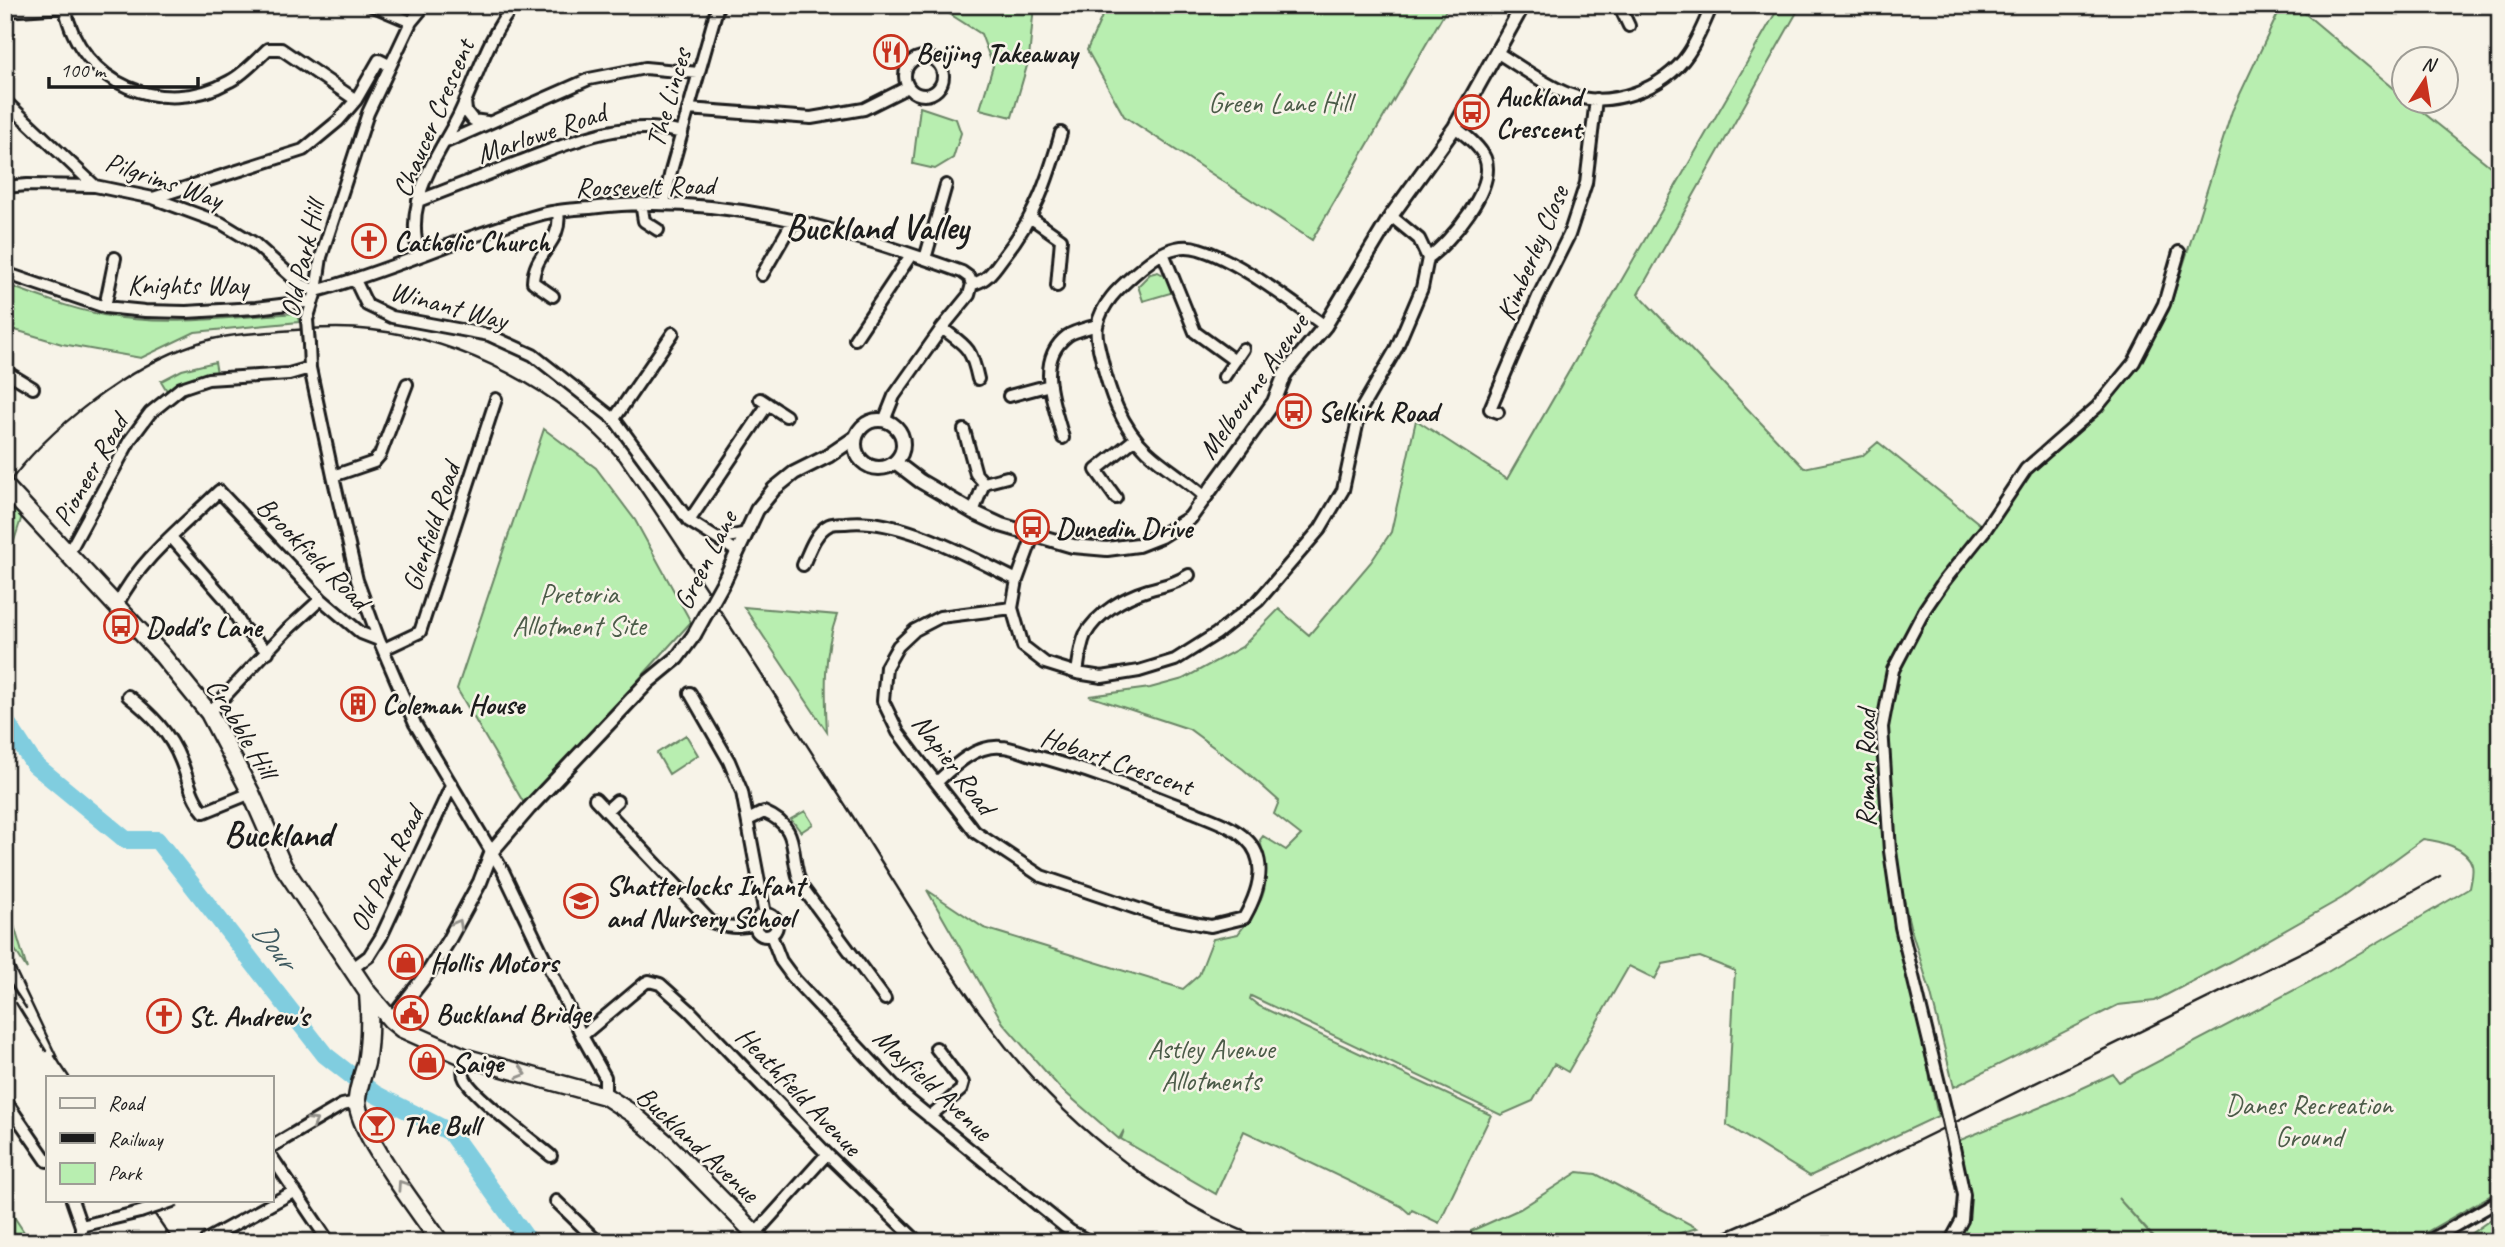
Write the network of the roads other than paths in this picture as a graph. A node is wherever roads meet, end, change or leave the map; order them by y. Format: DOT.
graph roads {
  1 [pos="93,5"];
  2 [pos="371,5"];
  3 [pos="425,5"];
  4 [pos="514,5"];
  5 [pos="718,5"];
  6 [pos="1523,5"];
  7 [pos="1619,5"];
  8 [pos="1712,5"];
  9 [pos="65,8"];
  10 [pos="5,11"];
  11 [pos="411,22"];
  12 [pos="1629,26"];
  13 [pos="1498,53"];
  14 [pos="389,65"];
  15 [pos="698,72"];
  16 [pos="908,87"];
  17 [pos="1596,99"];
  18 [pos="356,100"];
  19 [pos="5,101"];
  20 [pos="465,101"];
  21 [pos="688,110"];
  22 [pos="488,122"];
  23 [pos="1455,127"];
  24 [pos="682,133"];
  25 [pos="1062,133"];
  26 [pos="446,142"];
  27 [pos="95,186"];
  28 [pos="946,186"];
  29 [pos="5,187"];
  30 [pos="153,198"];
  31 [pos="418,201"];
  32 [pos="641,203"];
  33 [pos="664,203"];
  34 [pos="558,211"];
  35 [pos="1391,216"];
  36 [pos="1031,218"];
  37 [pos="793,221"];
  38 [pos="658,230"];
  39 [pos="2179,251"];
  40 [pos="1163,253"];
  41 [pos="911,255"];
  42 [pos="419,256"];
  43 [pos="115,258"];
  44 [pos="1429,258"];
  45 [pos="925,259"];
  46 [pos="5,273"];
  47 [pos="762,275"];
  48 [pos="355,280"];
  49 [pos="972,284"];
  50 [pos="1057,286"];
  51 [pos="314,295"];
  52 [pos="553,296"];
  53 [pos="105,307"];
  54 [pos="1097,325"];
  55 [pos="1325,326"];
  56 [pos="942,328"];
  57 [pos="673,333"];
  58 [pos="855,339"];
  59 [pos="1243,349"];
  60 [pos="1235,361"];
  61 [pos="310,368"];
  62 [pos="5,372"];
  63 [pos="1224,377"];
  64 [pos="978,379"];
  65 [pos="407,384"];
  66 [pos="1050,386"];
  67 [pos="33,388"];
  68 [pos="1009,396"];
  69 [pos="496,399"];
  70 [pos="1498,412"];
  71 [pos="786,416"];
  72 [pos="614,419"];
  73 [pos="884,421"];
  74 [pos="964,430"];
  75 [pos="856,437"];
  76 [pos="1063,438"];
  77 [pos="1135,439"];
  78 [pos="858,454"];
  79 [pos="828,456"];
  80 [pos="895,462"];
  81 [pos="332,476"];
  82 [pos="1007,477"];
  83 [pos="984,483"];
  84 [pos="5,486"];
  85 [pos="1205,497"];
  86 [pos="1116,498"];
  87 [pos="973,512"];
  88 [pos="689,521"];
  89 [pos="747,533"];
  90 [pos="1033,536"];
  91 [pos="171,537"];
  92 [pos="718,539"];
  93 [pos="738,552"];
  94 [pos="68,554"];
  95 [pos="803,565"];
  96 [pos="1189,575"];
  97 [pos="1017,580"];
  98 [pos="321,599"];
  99 [pos="117,605"];
  100 [pos="1012,608"];
  101 [pos="382,645"];
  102 [pos="268,652"];
  103 [pos="1077,673"];
  104 [pos="690,693"];
  105 [pos="128,696"];
  106 [pos="208,713"];
  107 [pos="937,782"];
  108 [pos="452,783"];
  109 [pos="251,793"];
  110 [pos="595,799"];
  111 [pos="617,801"];
  112 [pos="606,811"];
  113 [pos="748,820"];
  114 [pos="492,851"];
  115 [pos="1260,876"];
  116 [pos="765,914"];
  117 [pos="755,924"];
  118 [pos="771,935"];
  119 [pos="353,968"];
  120 [pos="368,993"];
  121 [pos="885,999"];
  122 [pos="391,1020"];
  123 [pos="582,1036"];
  124 [pos="936,1048"];
  125 [pos="467,1058"];
  126 [pos="366,1062"];
  127 [pos="358,1096"];
  128 [pos="605,1096"];
  129 [pos="5,1100"];
  130 [pos="929,1117"];
  131 [pos="273,1146"];
  132 [pos="827,1154"];
  133 [pos="551,1156"];
  134 [pos="273,1159"];
  135 [pos="46,1160"];
  136 [pos="295,1191"];
  137 [pos="2500,1200"];
  138 [pos="556,1201"];
  139 [pos="73,1202"];
  140 [pos="170,1202"];
  141 [pos="81,1226"];
  142 [pos="1070,1231"];
  143 [pos="759,1238"];
  144 [pos="206,1240"];
  145 [pos="81,1242"];
  146 [pos="330,1242"];
  147 [pos="440,1242"];
  148 [pos="598,1242"];
  149 [pos="918,1242"];
  150 [pos="1063,1242"];
  151 [pos="1090,1242"];
  152 [pos="1921,1242"];
  153 [pos="1949,1242"];
  154 [pos="2427,1242"];
  1 -- 9 [label="street"];
  2 -- 11 [label="street"];
  3 -- 11 [label="street, Old Park Hill"];
  4 -- 20 [label="street, Chaucer Crescent"];
  5 -- 15 [label="street, The Linces"];
  6 -- 13 [label="street, Melbourne Avenue"];
  7 -- 12 [label="street"];
  8 -- 17 [label="street"];
  9 -- 10 [label="street"];
  9 -- 18 [label="street"];
  11 -- 14 [label="street, Old Park Hill"];
  13 -- 17 [label="street"];
  13 -- 23 [label="street, Melbourne Avenue"];
  14 -- 18 [label="street"];
  14 -- 51 [label="street, Old Park Hill"];
  15 -- 21 [label="street, The Linces"];
  15 -- 22 [label="street"];
  16 -- 21 [label="street"];
  17 -- 70 [label="street, Kimberley Close"];
  18 -- 30 [label="street"];
  19 -- 27 [label="street, Pilgrims Way"];
  20 -- 22 [label="street"];
  20 -- 26 [label="street, Chaucer Crescent"];
  21 -- 24 [label="street, The Linces"];
  22 -- 26 [label="street"];
  23 -- 35 [label="street, Melbourne Avenue"];
  23 -- 44 [label="street"];
  24 -- 31 [label="street, Marlowe Road"];
  24 -- 33 [label="street, The Linces"];
  25 -- 36 [label="street"];
  26 -- 31 [label="street, Chaucer Crescent"];
  27 -- 29 [label="street"];
  27 -- 30 [label="street, Pilgrims Way"];
  28 -- 45 [label="street"];
  30 -- 51 [label="street, Pilgrims Way"];
  31 -- 42 [label="street, Chaucer Crescent"];
  32 -- 33 [label="street, Roosevelt Road"];
  32 -- 34 [label="street, Roosevelt Road"];
  32 -- 38 [label="street"];
  33 -- 37 [label="street, Roosevelt Road"];
  34 -- 42 [label="street, Roosevelt Road"];
  34 -- 52 [label="street"];
  35 -- 44 [label="street"];
  35 -- 55 [label="street, Melbourne Avenue"];
  36 -- 49 [label="street"];
  36 -- 50 [label="street"];
  37 -- 41 [label="street, Roosevelt Road"];
  37 -- 47 [label="street"];
  39 -- 153 [label="street, Roman Road, bridge"];
  40 -- 54 [label="street"];
  40 -- 55 [label="street"];
  40 -- 60 [label="street"];
  41 -- 45 [label="street, Roosevelt Road"];
  41 -- 58 [label="street"];
  42 -- 48 [label="street, Roosevelt Road"];
  43 -- 53 [label="street, Knights Way"];
  44 -- 103 [label="street"];
  45 -- 49 [label="street, Roosevelt Road"];
  46 -- 53 [label="street, Knights Way"];
  48 -- 51 [label="street, Roosevelt Road"];
  48 -- 72 [label="street, Winant Way"];
  49 -- 56 [label="street"];
  51 -- 53 [label="street, Knights Way"];
  51 -- 61 [label="street, Old Park Hill, bridge"];
  54 -- 66 [label="street"];
  54 -- 77 [label="street"];
  55 -- 85 [label="street, Melbourne Avenue"];
  56 -- 64 [label="street"];
  56 -- 73 [label="street"];
  57 -- 72 [label="street"];
  59 -- 60 [label="street"];
  60 -- 63 [label="street"];
  61 -- 81 [label="street, Old Park Hill"];
  61 -- 94 [label="street, Pioneer Road"];
  62 -- 67 [label="street"];
  65 -- 81 [label="street"];
  66 -- 68 [label="street"];
  66 -- 76 [label="street"];
  69 -- 101 [label="street, Glenfield Road"];
  71 -- 88 [label="street"];
  72 -- 88 [label="street, Winant Way"];
  73 -- 75 [label="street"];
  73 -- 80 [label="street"];
  74 -- 83 [label="street"];
  75 -- 78 [label="street"];
  75 -- 79 [label="street, Green Lane"];
  77 -- 85 [label="street"];
  77 -- 86 [label="street"];
  78 -- 79 [label="street, Green Lane"];
  78 -- 80 [label="street"];
  79 -- 89 [label="street, Green Lane"];
  80 -- 87 [label="street, Melbourne Avenue"];
  81 -- 101 [label="street, Old Park Hill"];
  82 -- 83 [label="street"];
  83 -- 87 [label="street"];
  84 -- 94 [label="main road, Crabble Hill"];
  85 -- 90 [label="street, Melbourne Avenue"];
  87 -- 90 [label="street, Melbourne Avenue"];
  88 -- 92 [label="street, Winant Way"];
  89 -- 92 [label="street"];
  89 -- 93 [label="street, Green Lane"];
  90 -- 97 [label="street"];
  91 -- 98 [label="street, Brookfield Road"];
  91 -- 99 [label="street"];
  91 -- 102 [label="street"];
  92 -- 93 [label="street, Winant Way"];
  93 -- 114 [label="street, Green Lane, bridge"];
  94 -- 99 [label="main road, Crabble Hill"];
  95 -- 97 [label="street"];
  96 -- 103 [label="street"];
  97 -- 100 [label="street"];
  98 -- 101 [label="street, Brookfield Road"];
  98 -- 102 [label="street"];
  99 -- 106 [label="main road, Crabble Hill"];
  100 -- 103 [label="street"];
  100 -- 107 [label="street, Napier Road"];
  101 -- 108 [label="street, Old Park Hill"];
  102 -- 106 [label="street"];
  104 -- 113 [label="street"];
  105 -- 109 [label="street"];
  106 -- 109 [label="main road, Crabble Hill"];
  107 -- 115 [label="street, Hobart Crescent"];
  107 -- 115 [label="street, Napier Road"];
  108 -- 114 [label="street, Old Park Hill"];
  108 -- 119 [label="street, Old Park Road"];
  109 -- 119 [label="main road, Crabble Hill"];
  110 -- 112 [label="street"];
  111 -- 112 [label="street"];
  112 -- 117 [label="street"];
  113 -- 116 [label="street"];
  113 -- 121 [label="street"];
  122 -- 114 [label="street, Green Lane, one-way"];
  114 -- 123 [label="street, Old Park Hill"];
  116 -- 117 [label="street"];
  116 -- 118 [label="street, Mayfield Avenue"];
  117 -- 118 [label="street"];
  118 -- 130 [label="street, Mayfield Avenue"];
  119 -- 120 [label="main road, Crabble Hill"];
  120 -- 122 [label="main road, Buckland Avenue"];
  120 -- 126 [label="main road"];
  122 -- 125 [label="main road, Buckland Avenue"];
  122 -- 126 [label="main road"];
  123 -- 128 [label="street, Old Park Hill"];
  123 -- 132 [label="street, Heathfield Avenue"];
  124 -- 130 [label="street"];
  125 -- 128 [label="main road, Buckland Avenue, one-way"];
  125 -- 133 [label="street"];
  126 -- 127 [label="main road"];
  131 -- 127 [label="street, one-way"];
  147 -- 127 [label="main road, one-way"];
  128 -- 143 [label="main road, Buckland Avenue"];
  129 -- 135 [label="street"];
  130 -- 142 [label="street, Mayfield Avenue"];
  132 -- 143 [label="street"];
  132 -- 149 [label="street, Heathfield Avenue"];
  134 -- 136 [label="street"];
  136 -- 144 [label="street"];
  136 -- 146 [label="street"];
  137 -- 154 [label="street"];
  138 -- 148 [label="street"];
  139 -- 141 [label="street"];
  140 -- 141 [label="street, bridge"];
  141 -- 145 [label="street"];
  142 -- 150 [label="street"];
  142 -- 151 [label="street, Mayfield Avenue"];
  152 -- 153 [label="street"];
}
